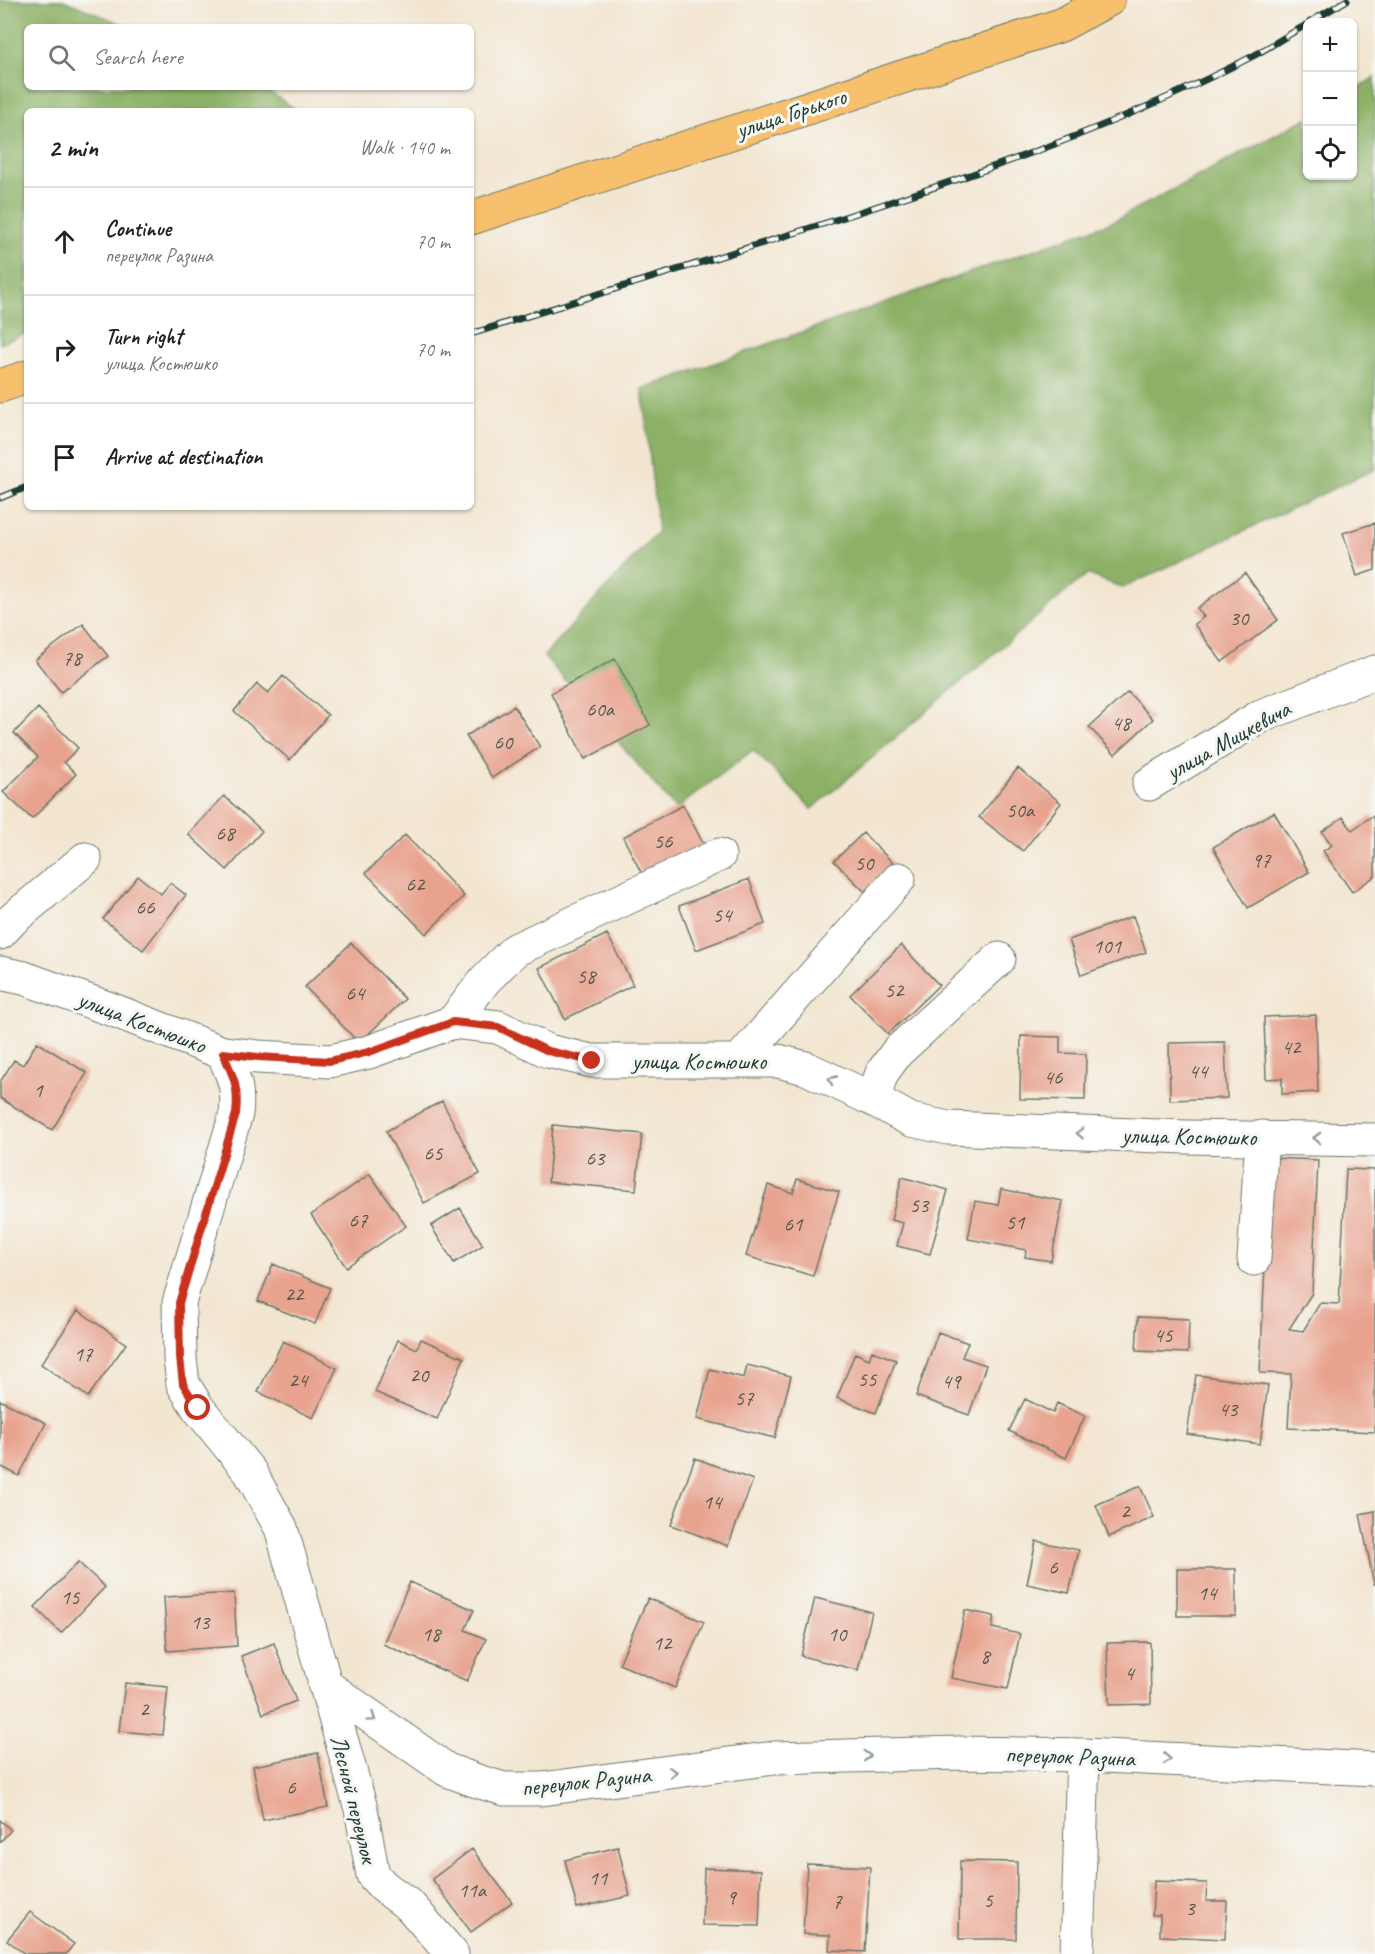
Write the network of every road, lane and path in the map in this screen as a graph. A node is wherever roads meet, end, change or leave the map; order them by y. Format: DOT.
graph roads {
  1 [pos="1108,0"];
  2 [pos="474,217"];
  3 [pos="24,377"];
  4 [pos="0,387"];
  5 [pos="1375,672"];
  6 [pos="1149,784"];
  7 [pos="719,855"];
  8 [pos="85,858"];
  9 [pos="898,879"];
  10 [pos="0,933"];
  11 [pos="999,959"];
  12 [pos="0,973"];
  13 [pos="453,1022"];
  14 [pos="223,1053"];
  15 [pos="739,1061"];
  16 [pos="878,1102"];
  17 [pos="1262,1137"];
  18 [pos="1375,1140"];
  19 [pos="1254,1259"];
  20 [pos="324,1684"];
  21 [pos="1083,1755"];
  22 [pos="1375,1769"];
  23 [pos="452,1954"];
  24 [pos="1077,1954"];
  1 -- 2 [label="main road, улица Горького"];
  3 -- 4 [label="main road"];
  5 -- 6 [label="street, улица Мицкевича"];
  7 -- 13 [label="street"];
  8 -- 10 [label="street"];
  9 -- 15 [label="street"];
  11 -- 16 [label="street"];
  12 -- 14 [label="street, улица Костюшко"];
  13 -- 14 [label="street, улица Костюшко"];
  13 -- 15 [label="street, улица Костюшко"];
  14 -- 20 [label="street"];
  16 -- 15 [label="street, улица Костюшко, one-way"];
  17 -- 16 [label="street, улица Костюшко, one-way"];
  18 -- 17 [label="street, улица Костюшко, one-way"];
  17 -- 19 [label="street"];
  20 -- 21 [label="street, переулок Разина, one-way"];
  20 -- 23 [label="street, Лесной переулок"];
  21 -- 22 [label="street, переулок Разина, one-way"];
  21 -- 24 [label="street"];
}
